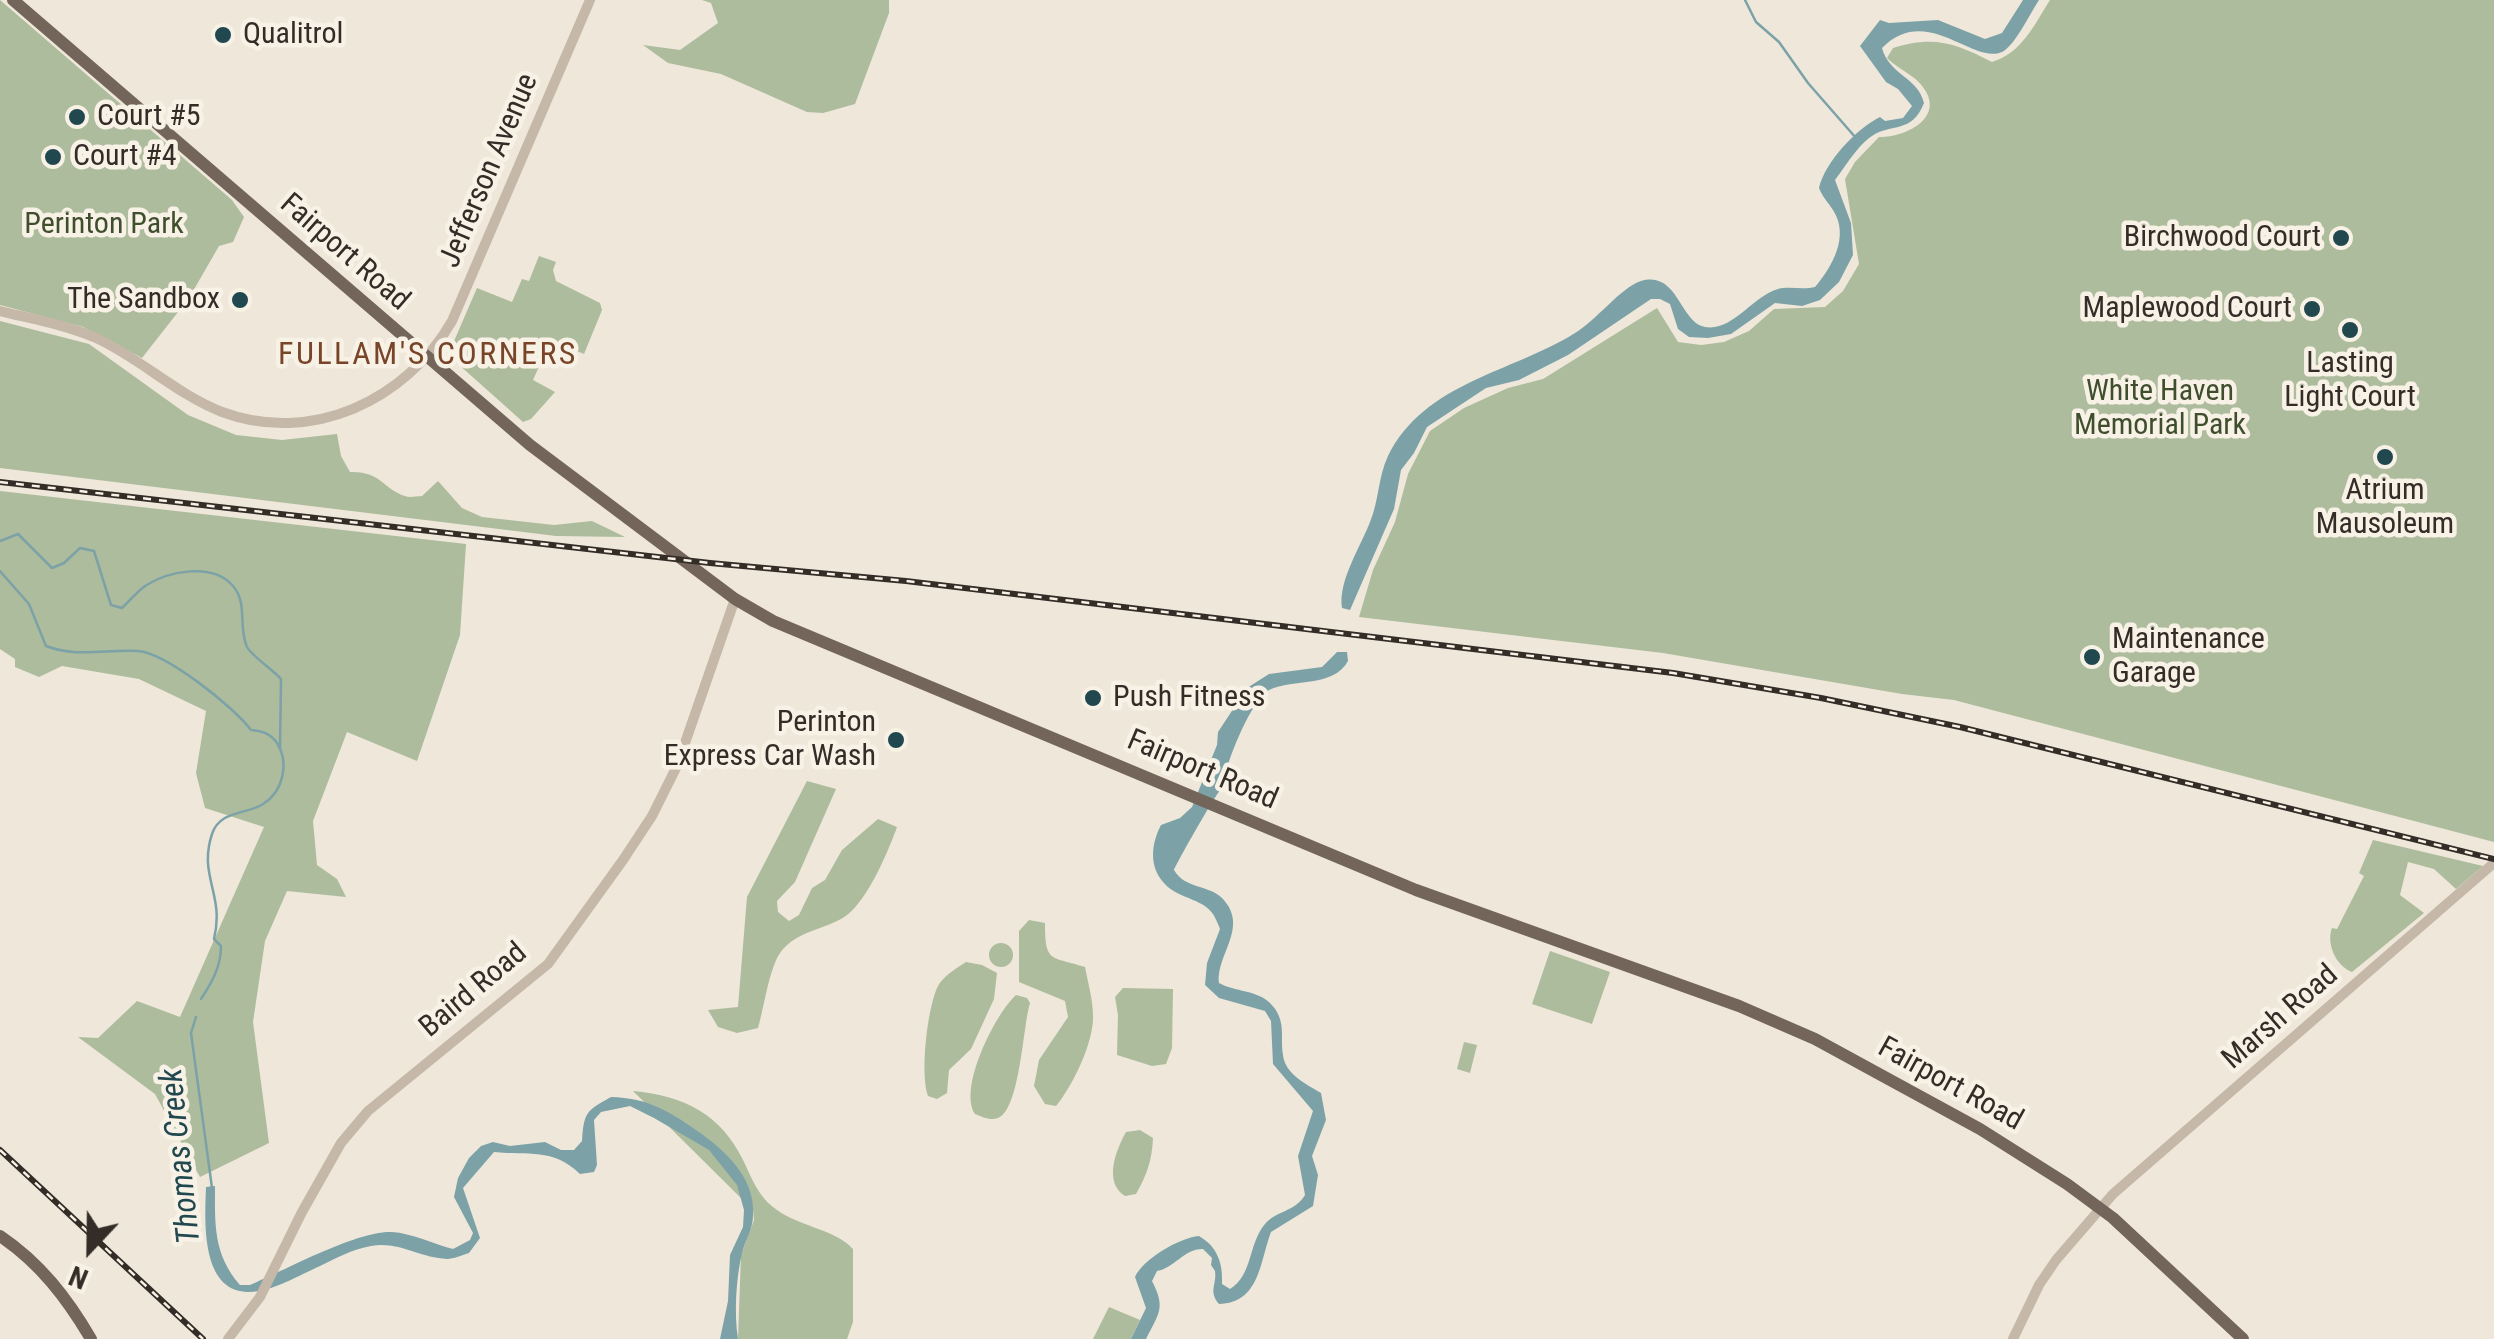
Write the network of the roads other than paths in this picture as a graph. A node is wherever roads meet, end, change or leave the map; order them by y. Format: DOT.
graph roads {
  1 [pos="14,0"];
  2 [pos="590,0"];
  3 [pos="0,311"];
  4 [pos="426,357"];
  5 [pos="735,599"];
  6 [pos="2494,863"];
  7 [pos="2100,1208"];
  8 [pos="0,1236"];
  9 [pos="92,1339"];
  10 [pos="228,1339"];
  11 [pos="2013,1339"];
  12 [pos="2242,1339"];
  1 -- 4 [label="main road, Fairport Road"];
  2 -- 4 [label="street, Jefferson Avenue"];
  3 -- 4 [label="street, Jefferson Avenue"];
  4 -- 5 [label="main road, Fairport Road"];
  5 -- 7 [label="main road, Fairport Road"];
  5 -- 10 [label="street, Baird Road"];
  6 -- 7 [label="street, Marsh Road"];
  7 -- 11 [label="street, Marsh Road"];
  7 -- 12 [label="main road, Fairport Road"];
  8 -- 9 [label="main road"];
}
